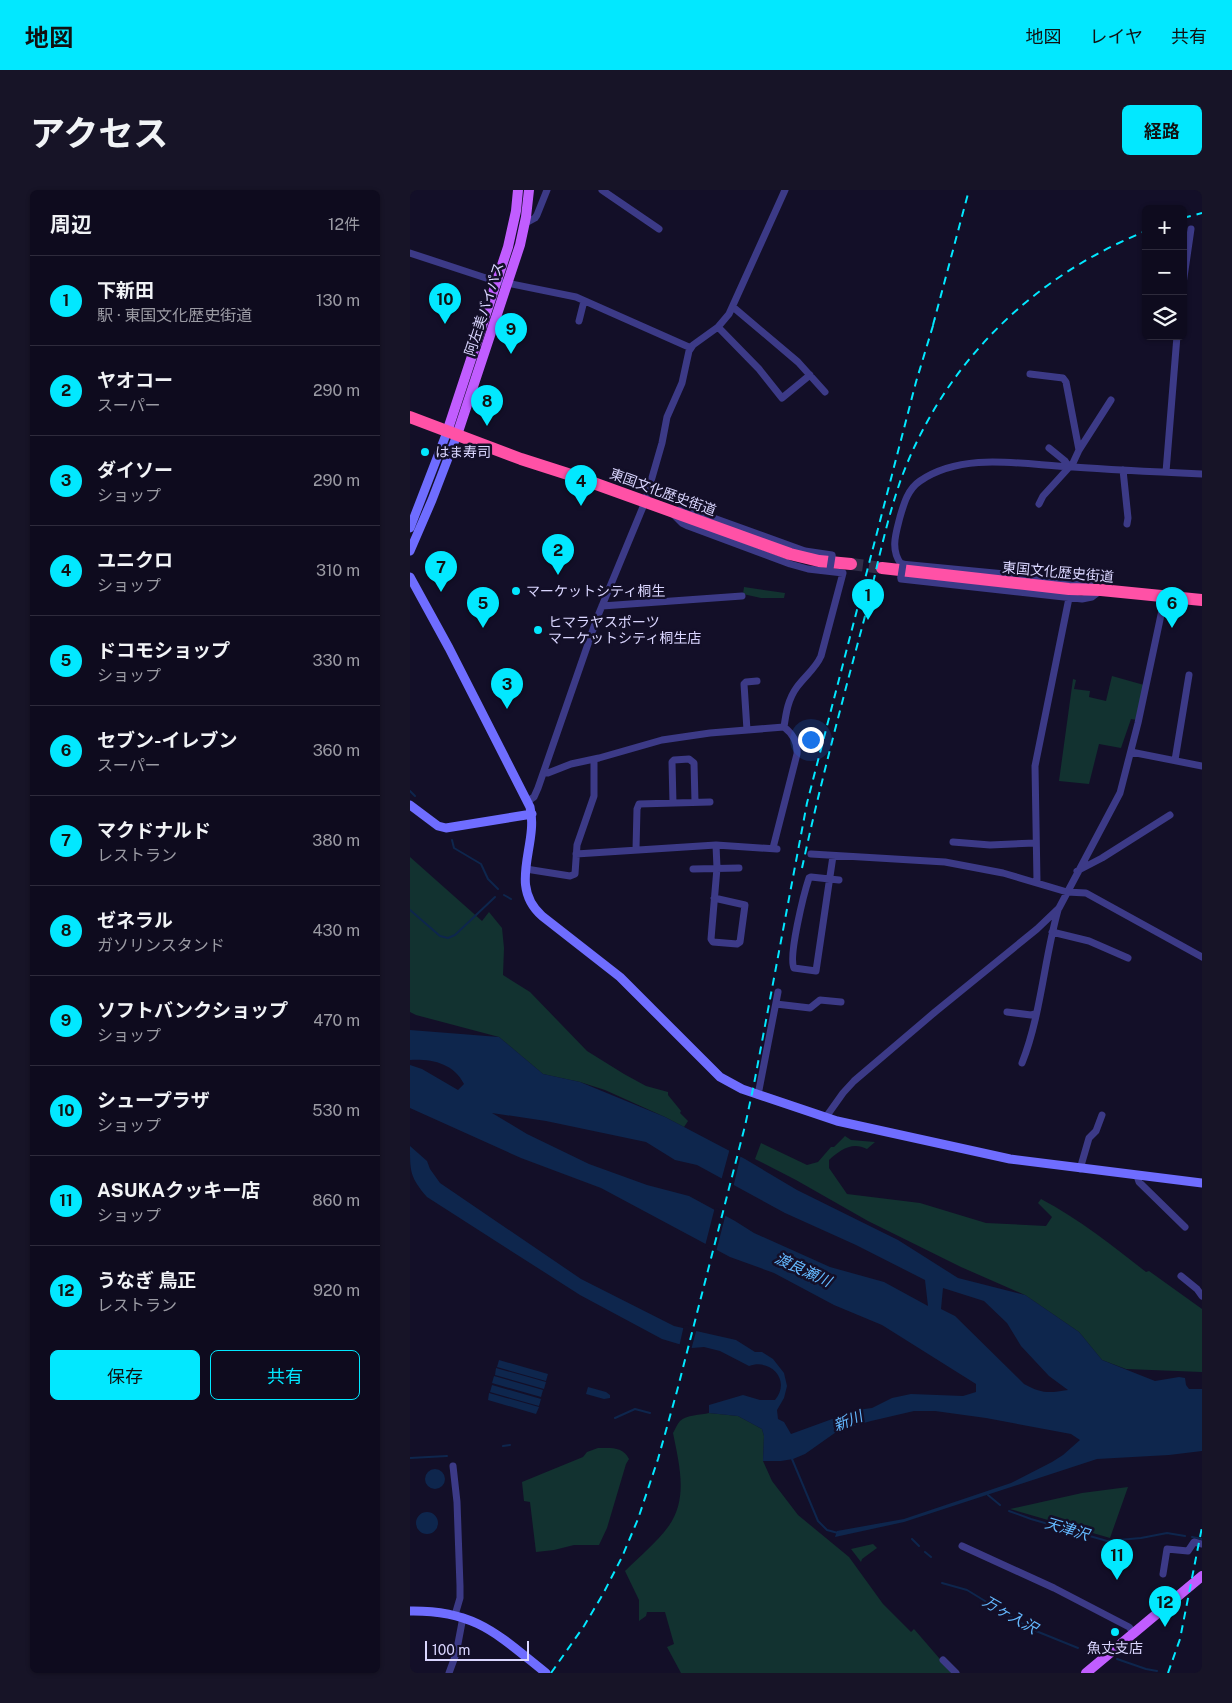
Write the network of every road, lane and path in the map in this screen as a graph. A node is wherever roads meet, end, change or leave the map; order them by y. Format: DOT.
graph roads {
  1 [pos="518,190"];
  2 [pos="529,190"];
  3 [pos="547,190"];
  4 [pos="602,190"];
  5 [pos="785,190"];
  6 [pos="524,224"];
  7 [pos="659,229"];
  8 [pos="1191,229"];
  9 [pos="410,253"];
  10 [pos="1187,256"];
  11 [pos="502,282"];
  12 [pos="584,300"];
  13 [pos="733,307"];
  14 [pos="579,321"];
  15 [pos="718,327"];
  16 [pos="1176,340"];
  17 [pos="691,348"];
  18 [pos="1030,374"];
  19 [pos="810,375"];
  20 [pos="825,392"];
  21 [pos="1111,400"];
  22 [pos="410,418"];
  23 [pos="452,433"];
  24 [pos="1049,448"];
  25 [pos="1079,450"];
  26 [pos="1069,467"];
  27 [pos="1123,470"];
  28 [pos="1166,472"];
  29 [pos="1202,474"];
  30 [pos="645,502"];
  31 [pos="1039,504"];
  32 [pos="672,511"];
  33 [pos="1127,524"];
  34 [pos="410,528"];
  35 [pos="410,551"];
  36 [pos="851,564"];
  37 [pos="903,564"];
  38 [pos="882,568"];
  39 [pos="830,571"];
  40 [pos="410,577"];
  41 [pos="1098,590"];
  42 [pos="742,596"];
  43 [pos="1165,596"];
  44 [pos="1069,598"];
  45 [pos="1202,600"];
  46 [pos="602,606"];
  47 [pos="1189,675"];
  48 [pos="757,681"];
  49 [pos="784,727"];
  50 [pos="747,730"];
  51 [pos="1131,752"];
  52 [pos="594,759"];
  53 [pos="1175,760"];
  54 [pos="1202,766"];
  55 [pos="544,773"];
  56 [pos="528,801"];
  57 [pos="696,802"];
  58 [pos="710,802"];
  59 [pos="673,803"];
  60 [pos="410,805"];
  61 [pos="532,814"];
  62 [pos="1170,816"];
  63 [pos="953,842"];
  64 [pos="1035,843"];
  65 [pos="716,845"];
  66 [pos="636,849"];
  67 [pos="576,854"];
  68 [pos="811,854"];
  69 [pos="833,856"];
  70 [pos="717,868"];
  71 [pos="739,868"];
  72 [pos="526,869"];
  73 [pos="693,869"];
  74 [pos="1077,871"];
  75 [pos="830,879"];
  76 [pos="839,880"];
  77 [pos="1037,882"];
  78 [pos="1068,892"];
  79 [pos="714,898"];
  80 [pos="1059,908"];
  81 [pos="1052,932"];
  82 [pos="1202,957"];
  83 [pos="1128,958"];
  84 [pos="778,992"];
  85 [pos="841,1002"];
  86 [pos="776,1004"];
  87 [pos="1007,1012"];
  88 [pos="1036,1014"];
  89 [pos="1022,1063"];
  90 [pos="758,1095"];
  91 [pos="1102,1115"];
  92 [pos="826,1118"];
  93 [pos="1080,1169"];
  94 [pos="1137,1176"];
  95 [pos="1202,1183"];
  96 [pos="1185,1228"];
  97 [pos="1181,1276"];
  98 [pos="1202,1296"];
  99 [pos="453,1466"];
  100 [pos="1202,1544"];
  101 [pos="962,1546"];
  102 [pos="1163,1574"];
  103 [pos="1202,1576"];
  104 [pos="410,1611"];
  105 [pos="459,1616"];
  106 [pos="1134,1633"];
  107 [pos="943,1660"];
  108 [pos="543,1671"];
  109 [pos="450,1673"];
  110 [pos="956,1673"];
  111 [pos="1086,1673"];
  1 -- 11 [label="main road, 阿左美バイパス"];
  2 -- 6 [label="main road, 阿左美バイパス"];
  3 -- 6 [label="street"];
  4 -- 7 [label="street"];
  5 -- 13 [label="street"];
  6 -- 11 [label="main road, 阿左美バイパス"];
  8 -- 10 [label="street"];
  9 -- 11 [label="street"];
  11 -- 12 [label="street"];
  11 -- 23 [label="main road, 阿左美バイパス"];
  12 -- 14 [label="street"];
  12 -- 17 [label="street"];
  13 -- 15 [label="street"];
  13 -- 19 [label="street"];
  15 -- 17 [label="street"];
  15 -- 19 [label="street"];
  16 -- 28 [label="street"];
  17 -- 30 [label="street"];
  18 -- 25 [label="street"];
  19 -- 20 [label="street"];
  21 -- 25 [label="street"];
  22 -- 23 [label="highway, 東国文化歴史街道"];
  23 -- 30 [label="highway, 東国文化歴史街道"];
  23 -- 34 [label="street"];
  23 -- 35 [label="street"];
  24 -- 26 [label="street"];
  25 -- 26 [label="street"];
  26 -- 27 [label="street"];
  26 -- 31 [label="street"];
  26 -- 37 [label="street"];
  27 -- 28 [label="street"];
  27 -- 33 [label="street"];
  28 -- 29 [label="street"];
  30 -- 32 [label="highway, 東国文化歴史街道"];
  30 -- 46 [label="street"];
  32 -- 36 [label="highway, 東国文化歴史街道"];
  32 -- 39 [label="street"];
  32 -- 39 [label="street, bridge"];
  37 -- 41 [label="street"];
  37 -- 44 [label="street, bridge"];
  38 -- 41 [label="highway, 東国文化歴史街道"];
  39 -- 49 [label="street"];
  40 -- 56 [label="street"];
  41 -- 43 [label="highway, 東国文化歴史街道"];
  41 -- 44 [label="street"];
  42 -- 46 [label="street"];
  43 -- 45 [label="highway, 東国文化歴史街道"];
  43 -- 51 [label="street"];
  44 -- 64 [label="street"];
  46 -- 55 [label="street"];
  47 -- 53 [label="street"];
  48 -- 50 [label="street"];
  49 -- 50 [label="street"];
  49 -- 65 [label="street"];
  50 -- 52 [label="street"];
  51 -- 53 [label="street"];
  51 -- 74 [label="street"];
  52 -- 55 [label="street"];
  52 -- 67 [label="street"];
  53 -- 54 [label="street"];
  55 -- 56 [label="street"];
  56 -- 61 [label="street"];
  57 -- 58 [label="street"];
  57 -- 59 [label="street"];
  57 -- 59 [label="street"];
  59 -- 66 [label="street"];
  60 -- 61 [label="street"];
  61 -- 72 [label="street"];
  62 -- 74 [label="street"];
  63 -- 64 [label="street"];
  64 -- 77 [label="street"];
  65 -- 66 [label="street"];
  65 -- 70 [label="street"];
  66 -- 67 [label="street"];
  67 -- 72 [label="street"];
  68 -- 69 [label="street"];
  69 -- 75 [label="street"];
  69 -- 77 [label="street"];
  70 -- 71 [label="street"];
  70 -- 73 [label="street"];
  70 -- 79 [label="street"];
  72 -- 90 [label="street"];
  74 -- 78 [label="street"];
  75 -- 75 [label="street"];
  75 -- 76 [label="street"];
  77 -- 78 [label="street"];
  78 -- 80 [label="street"];
  78 -- 82 [label="street"];
  79 -- 79 [label="street"];
  80 -- 81 [label="street"];
  80 -- 92 [label="street"];
  81 -- 83 [label="street"];
  81 -- 88 [label="street"];
  84 -- 86 [label="street"];
  85 -- 86 [label="street"];
  86 -- 90 [label="street"];
  87 -- 88 [label="street"];
  88 -- 89 [label="street"];
  90 -- 92 [label="street"];
  91 -- 93 [label="street"];
  92 -- 93 [label="street"];
  93 -- 94 [label="street"];
  94 -- 95 [label="street"];
  94 -- 96 [label="street"];
  97 -- 98 [label="street"];
  99 -- 105 [label="street"];
  100 -- 102 [label="street"];
  101 -- 106 [label="street"];
  103 -- 106 [label="main road"];
  104 -- 105 [label="street"];
  105 -- 108 [label="street"];
  105 -- 109 [label="street"];
  106 -- 111 [label="main road"];
  107 -- 110 [label="street"];
}
